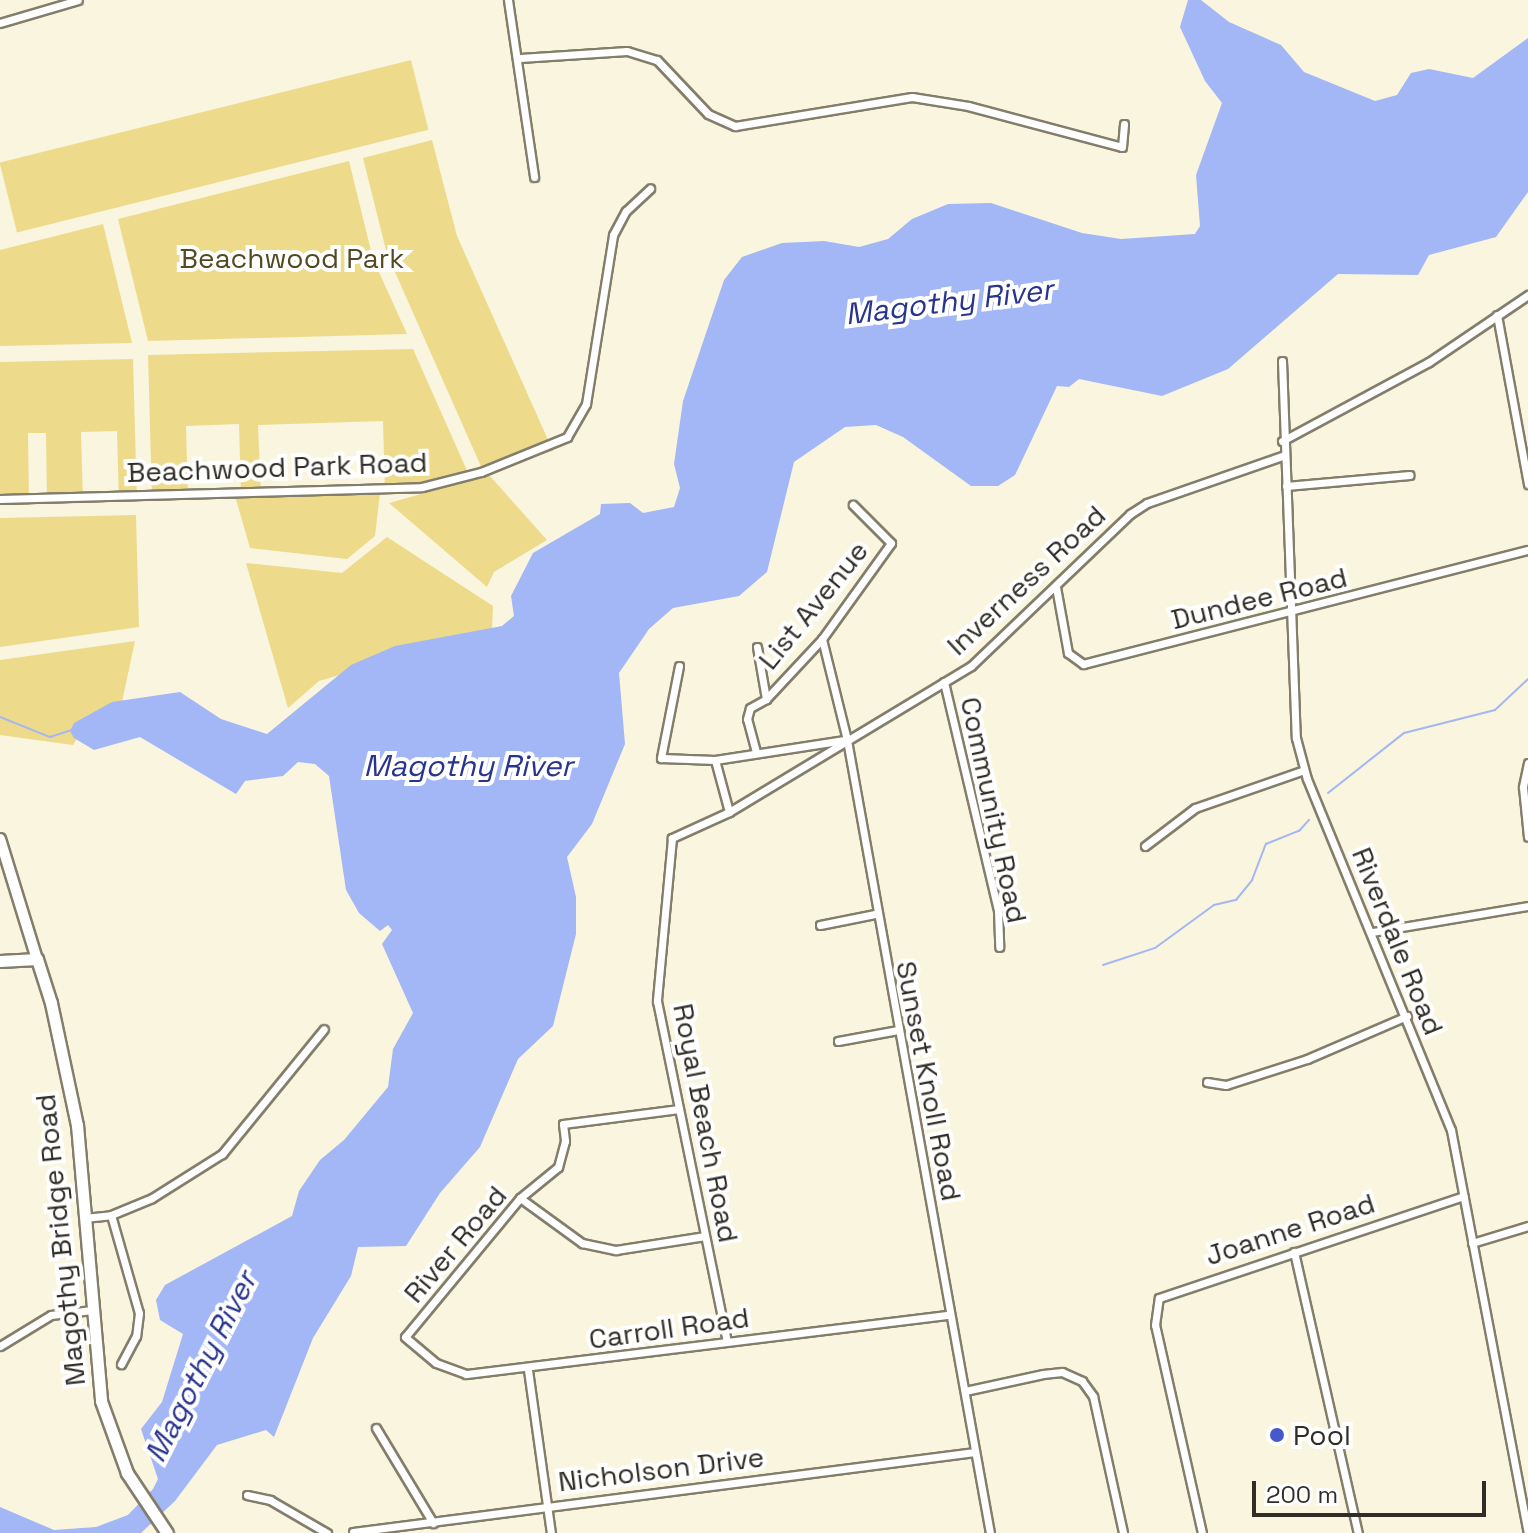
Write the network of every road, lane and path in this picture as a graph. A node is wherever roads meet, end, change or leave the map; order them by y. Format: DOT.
graph roads {
  1 [pos="78,0"];
  2 [pos="508,0"];
  3 [pos="0,23"];
  4 [pos="520,58"];
  5 [pos="1124,124"];
  6 [pos="534,177"];
  7 [pos="650,189"];
  8 [pos="1528,295"];
  9 [pos="1497,315"];
  10 [pos="1282,361"];
  11 [pos="1282,441"];
  12 [pos="1282,456"];
  13 [pos="1410,475"];
  14 [pos="1528,484"];
  15 [pos="1286,486"];
  16 [pos="0,499"];
  17 [pos="853,505"];
  18 [pos="1528,550"];
  19 [pos="1056,587"];
  20 [pos="1293,612"];
  21 [pos="822,639"];
  22 [pos="757,647"];
  23 [pos="679,666"];
  24 [pos="944,682"];
  25 [pos="766,699"];
  26 [pos="847,740"];
  27 [pos="756,752"];
  28 [pos="715,760"];
  29 [pos="1528,763"];
  30 [pos="1304,770"];
  31 [pos="729,812"];
  32 [pos="1528,837"];
  33 [pos="0,839"];
  34 [pos="1145,846"];
  35 [pos="1528,906"];
  36 [pos="875,914"];
  37 [pos="820,925"];
  38 [pos="1372,932"];
  39 [pos="999,947"];
  40 [pos="37,959"];
  41 [pos="0,961"];
  42 [pos="1407,1016"];
  43 [pos="324,1029"];
  44 [pos="898,1030"];
  45 [pos="838,1041"];
  46 [pos="1207,1082"];
  47 [pos="679,1109"];
  48 [pos="1463,1196"];
  49 [pos="520,1198"];
  50 [pos="111,1215"];
  51 [pos="84,1218"];
  52 [pos="1528,1226"];
  53 [pos="705,1236"];
  54 [pos="1472,1243"];
  55 [pos="1294,1252"];
  56 [pos="90,1310"];
  57 [pos="949,1315"];
  58 [pos="405,1337"];
  59 [pos="727,1341"];
  60 [pos="0,1346"];
  61 [pos="121,1364"];
  62 [pos="528,1370"];
  63 [pos="965,1391"];
  64 [pos="376,1428"];
  65 [pos="975,1452"];
  66 [pos="247,1495"];
  67 [pos="548,1506"];
  68 [pos="433,1523"];
  69 [pos="165,1531"];
  70 [pos="327,1533"];
  71 [pos="352,1533"];
  72 [pos="551,1533"];
  73 [pos="990,1533"];
  74 [pos="1123,1533"];
  75 [pos="1202,1533"];
  76 [pos="1358,1533"];
  77 [pos="1528,1533"];
  1 -- 3 [label="street"];
  2 -- 4 [label="street"];
  4 -- 5 [label="street"];
  4 -- 6 [label="street"];
  7 -- 16 [label="street, Beachwood Park Road"];
  8 -- 9 [label="street"];
  9 -- 11 [label="street"];
  9 -- 14 [label="street"];
  10 -- 11 [label="street, Riverdale Road"];
  11 -- 12 [label="street, Riverdale Road"];
  12 -- 15 [label="street, Riverdale Road"];
  12 -- 19 [label="street, Inverness Road"];
  13 -- 15 [label="street"];
  15 -- 20 [label="street, Riverdale Road"];
  17 -- 21 [label="street, List Avenue"];
  18 -- 20 [label="street, Dundee Road"];
  19 -- 20 [label="street, Dundee Road"];
  19 -- 24 [label="street, Inverness Road"];
  20 -- 30 [label="street, Riverdale Road"];
  21 -- 25 [label="street, List Avenue"];
  21 -- 26 [label="street, Sunset Knoll Road"];
  22 -- 25 [label="street"];
  23 -- 28 [label="street"];
  24 -- 26 [label="street, Inverness Road"];
  24 -- 39 [label="street, Community Road"];
  25 -- 27 [label="street, List Avenue"];
  26 -- 27 [label="street"];
  26 -- 31 [label="street, Inverness Road"];
  26 -- 36 [label="street, Sunset Knoll Road"];
  27 -- 28 [label="street"];
  28 -- 31 [label="street"];
  29 -- 32 [label="street"];
  30 -- 34 [label="street"];
  30 -- 38 [label="street, Riverdale Road"];
  31 -- 47 [label="street, Royal Beach Road"];
  33 -- 40 [label="main road, Magothy Bridge Road"];
  35 -- 38 [label="street"];
  36 -- 37 [label="street"];
  36 -- 44 [label="street, Sunset Knoll Road"];
  38 -- 42 [label="street, Riverdale Road"];
  40 -- 41 [label="main road"];
  40 -- 51 [label="main road, Magothy Bridge Road"];
  42 -- 46 [label="street"];
  42 -- 48 [label="street, Riverdale Road"];
  43 -- 50 [label="street"];
  44 -- 45 [label="street"];
  44 -- 57 [label="street, Sunset Knoll Road"];
  47 -- 49 [label="street, River Road"];
  47 -- 53 [label="street, Royal Beach Road"];
  48 -- 54 [label="street, Riverdale Road"];
  48 -- 55 [label="street, Joanne Road"];
  49 -- 53 [label="street"];
  49 -- 58 [label="street, River Road"];
  50 -- 51 [label="street"];
  50 -- 61 [label="street"];
  51 -- 56 [label="main road, Magothy Bridge Road"];
  52 -- 54 [label="street"];
  53 -- 59 [label="street, Royal Beach Road"];
  54 -- 77 [label="street, Riverdale Road"];
  55 -- 75 [label="street, Joanne Road"];
  55 -- 76 [label="street"];
  56 -- 60 [label="street"];
  56 -- 69 [label="main road, Magothy Bridge Road"];
  57 -- 59 [label="street, Carroll Road"];
  57 -- 63 [label="street, Sunset Knoll Road"];
  58 -- 62 [label="street, Carroll Road"];
  59 -- 62 [label="street, Carroll Road"];
  62 -- 67 [label="street"];
  63 -- 65 [label="street, Sunset Knoll Road"];
  63 -- 74 [label="street"];
  64 -- 68 [label="street"];
  65 -- 67 [label="street, Nicholson Drive"];
  65 -- 73 [label="street, Sunset Knoll Road"];
  66 -- 70 [label="street"];
  67 -- 68 [label="street, Nicholson Drive"];
  67 -- 72 [label="street"];
  68 -- 71 [label="street, Nicholson Drive"];
}
